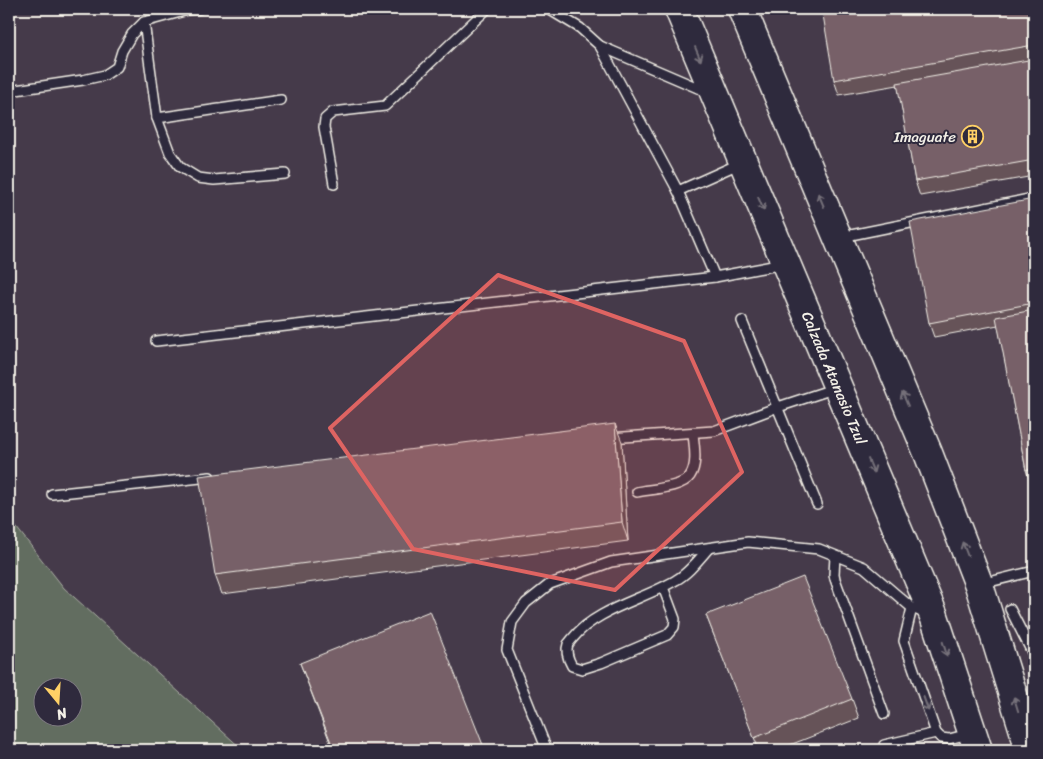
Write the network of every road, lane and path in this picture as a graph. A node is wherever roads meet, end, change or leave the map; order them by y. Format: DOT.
graph roads {
  1 [pos="199,9"];
  2 [pos="487,9"];
  3 [pos="549,9"];
  4 [pos="679,9"];
  5 [pos="742,9"];
  6 [pos="144,22"];
  7 [pos="600,46"];
  8 [pos="9,91"];
  9 [pos="714,92"];
  10 [pos="282,100"];
  11 [pos="156,118"];
  12 [pos="744,162"];
  13 [pos="285,174"];
  14 [pos="334,184"];
  15 [pos="678,191"];
  16 [pos="1034,198"];
  17 [pos="837,238"];
  18 [pos="786,264"];
  19 [pos="714,277"];
  20 [pos="742,320"];
  21 [pos="156,341"];
  22 [pos="838,388"];
  23 [pos="778,407"];
  24 [pos="694,433"];
  25 [pos="599,439"];
  26 [pos="223,476"];
  27 [pos="637,492"];
  28 [pos="52,494"];
  29 [pos="817,504"];
  30 [pos="709,548"];
  31 [pos="835,556"];
  32 [pos="1034,571"];
  33 [pos="979,585"];
  34 [pos="663,587"];
  35 [pos="1010,609"];
  36 [pos="923,612"];
  37 [pos="1034,656"];
  38 [pos="884,714"];
  39 [pos="936,733"];
  40 [pos="975,742"];
  41 [pos="884,745"];
  42 [pos="547,750"];
  43 [pos="1030,750"];
  1 -- 6 [label="lane"];
  2 -- 14 [label="lane"];
  3 -- 7 [label="lane"];
  4 -- 9 [label="main road, Calzada Atanasio Tzul, one-way"];
  17 -- 5 [label="main road, one-way"];
  6 -- 8 [label="lane"];
  6 -- 11 [label="lane"];
  7 -- 9 [label="lane"];
  7 -- 15 [label="lane"];
  9 -- 12 [label="main road, Calzada Atanasio Tzul"];
  10 -- 11 [label="lane"];
  11 -- 13 [label="lane"];
  12 -- 15 [label="lane"];
  12 -- 18 [label="main road, Calzada Atanasio Tzul, one-way"];
  15 -- 19 [label="lane"];
  16 -- 17 [label="lane"];
  33 -- 17 [label="main road, one-way"];
  18 -- 19 [label="lane"];
  18 -- 22 [label="main road, Calzada Atanasio Tzul"];
  19 -- 21 [label="lane"];
  20 -- 23 [label="lane"];
  22 -- 23 [label="lane"];
  22 -- 36 [label="main road, Calzada Atanasio Tzul, one-way"];
  23 -- 24 [label="lane"];
  23 -- 29 [label="lane"];
  24 -- 25 [label="lane"];
  24 -- 27 [label="lane"];
  26 -- 28 [label="lane"];
  30 -- 31 [label="lane"];
  30 -- 34 [label="lane"];
  30 -- 42 [label="lane"];
  31 -- 36 [label="lane"];
  31 -- 38 [label="lane"];
  32 -- 33 [label="lane"];
  43 -- 33 [label="main road, one-way"];
  34 -- 34 [label="lane"];
  35 -- 37 [label="lane"];
  36 -- 39 [label="lane, one-way"];
  36 -- 40 [label="main road, Calzada Atanasio Tzul, one-way"];
  39 -- 40 [label="lane"];
  39 -- 41 [label="lane"];
}
